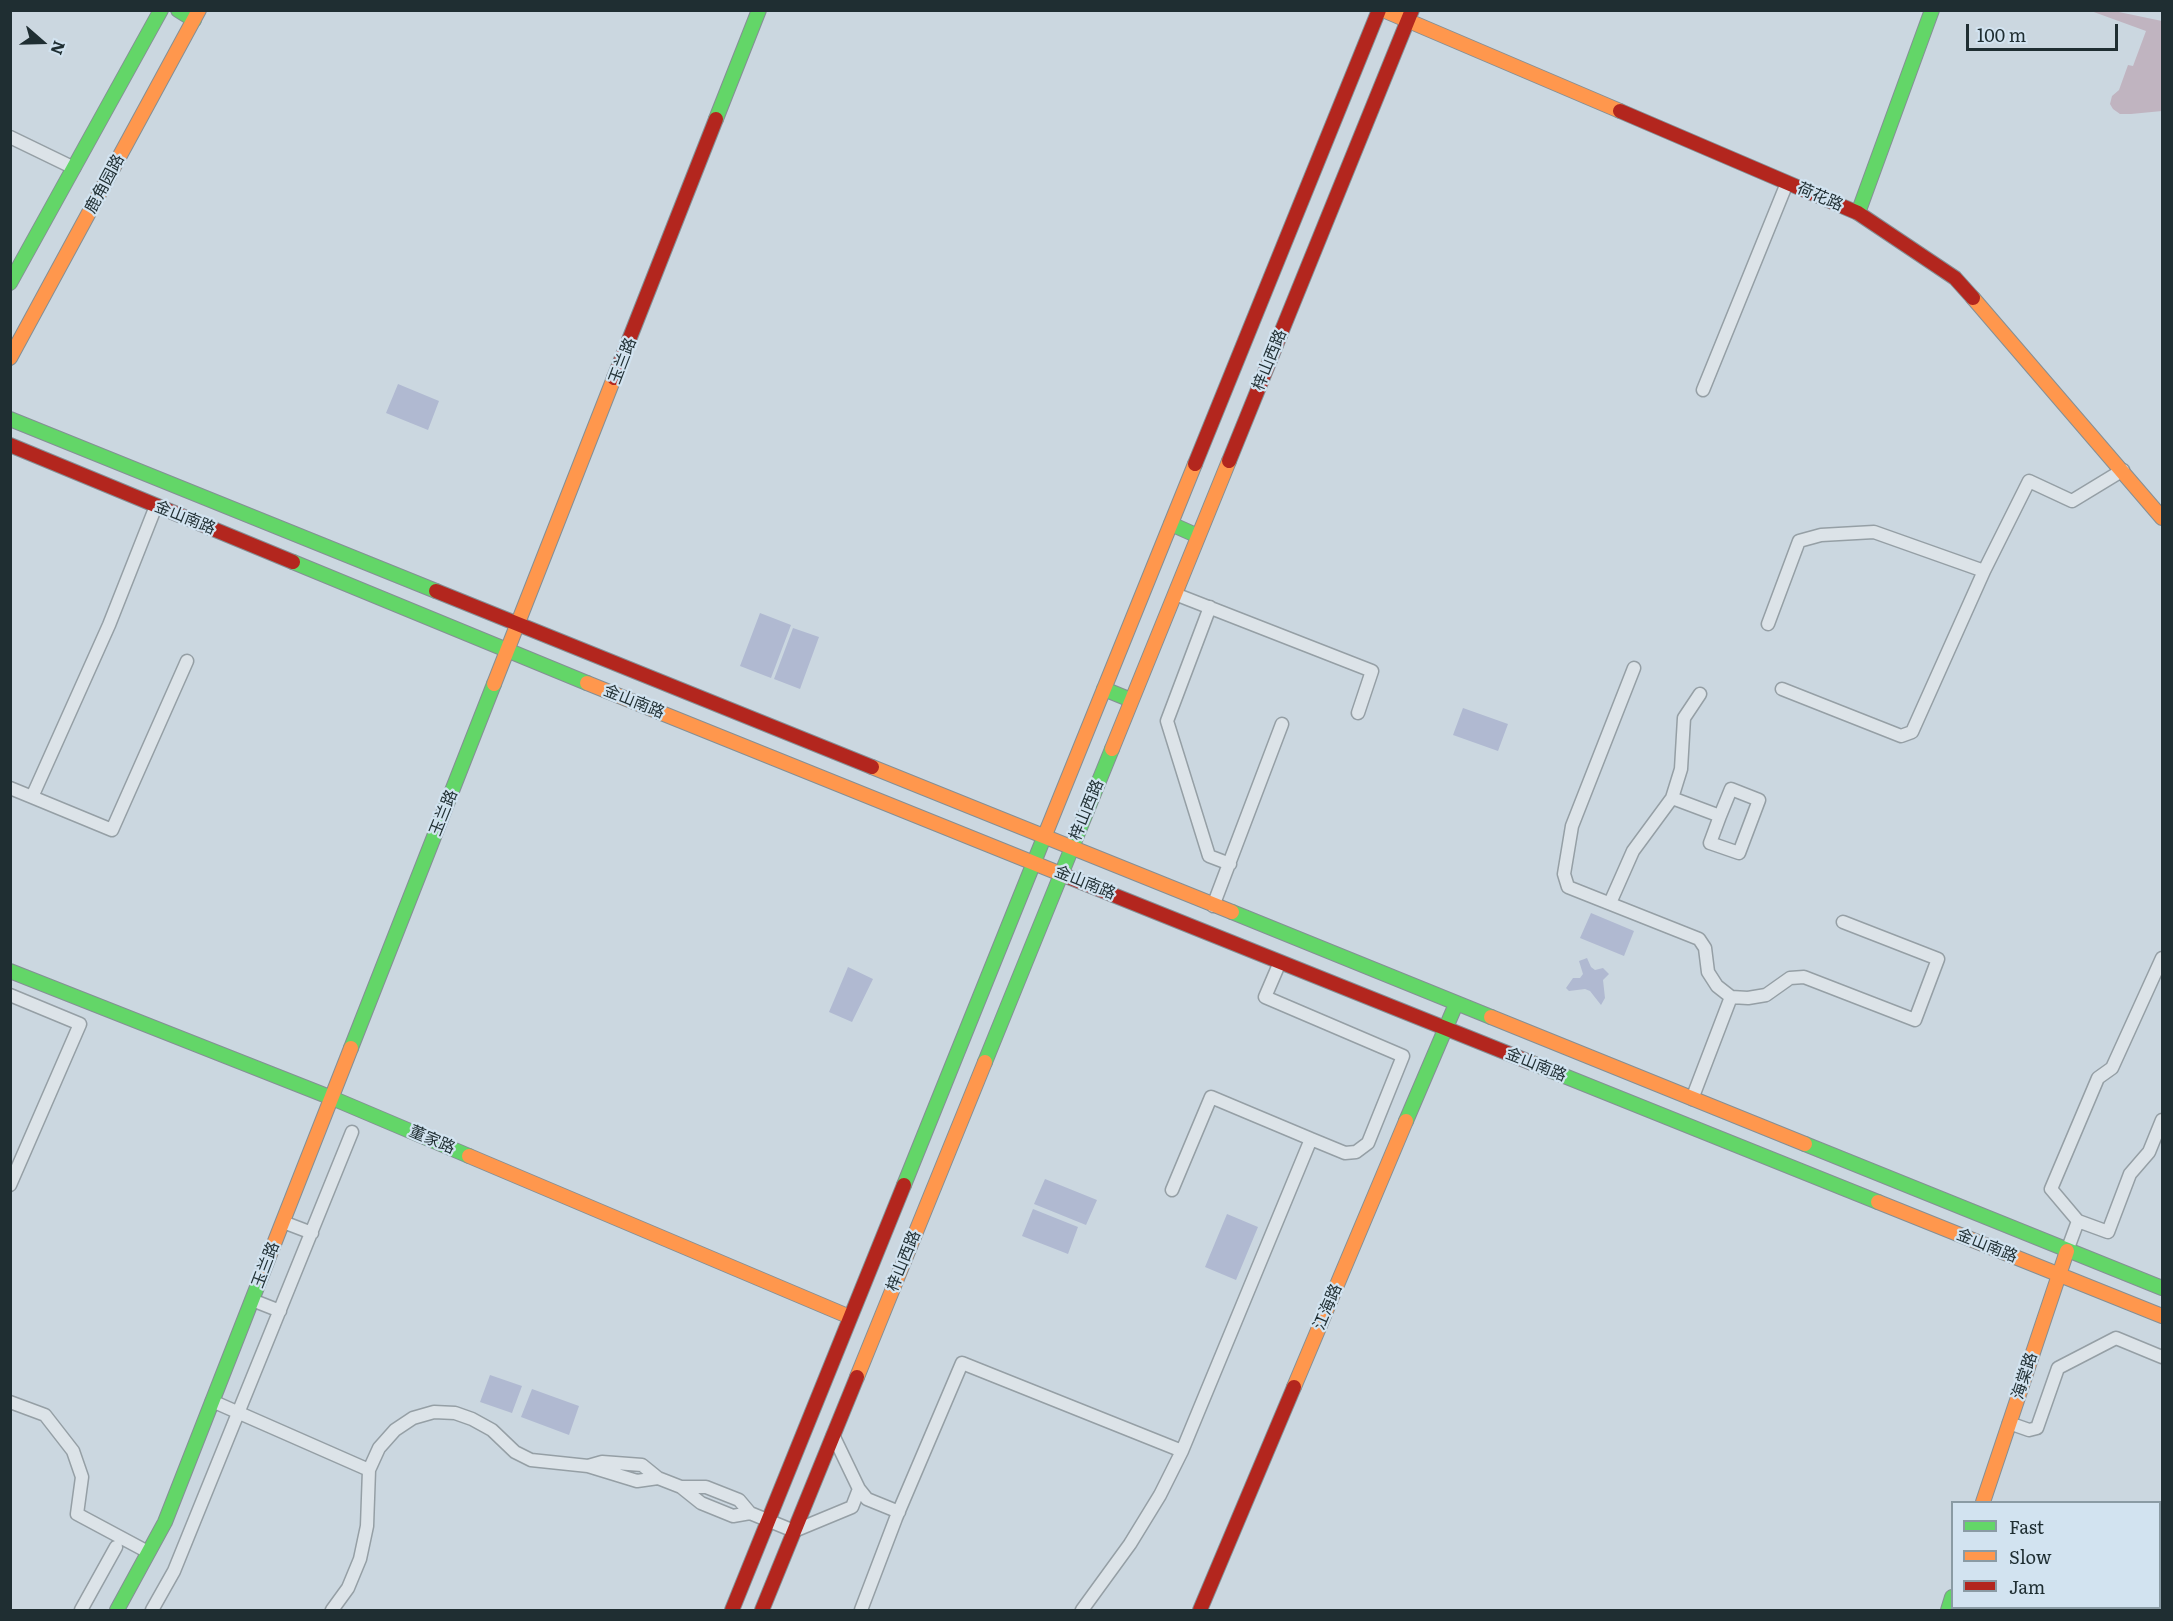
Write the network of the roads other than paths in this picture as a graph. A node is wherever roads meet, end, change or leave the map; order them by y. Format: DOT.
graph roads {
  1 [pos="178,10"];
  2 [pos="759,10"];
  3 [pos="1381,10"];
  4 [pos="1932,10"];
  5 [pos="159,11"];
  6 [pos="196,15"];
  7 [pos="1410,16"];
  8 [pos="10,137"];
  9 [pos="74,168"];
  10 [pos="1787,183"];
  11 [pos="1858,213"];
  12 [pos="10,283"];
  13 [pos="10,358"];
  14 [pos="1704,390"];
  15 [pos="10,419"];
  16 [pos="10,446"];
  17 [pos="98,454"];
  18 [pos="2123,470"];
  19 [pos="88,477"];
  20 [pos="156,506"];
  21 [pos="2163,518"];
  22 [pos="1171,524"];
  23 [pos="1198,536"];
  24 [pos="387,572"];
  25 [pos="1984,572"];
  26 [pos="1175,594"];
  27 [pos="376,597"];
  28 [pos="1210,607"];
  29 [pos="1768,624"];
  30 [pos="519,625"];
  31 [pos="508,651"];
  32 [pos="187,661"];
  33 [pos="1634,668"];
  34 [pos="1104,689"];
  35 [pos="1782,689"];
  36 [pos="1700,694"];
  37 [pos="1131,700"];
  38 [pos="1358,713"];
  39 [pos="1282,724"];
  40 [pos="10,788"];
  41 [pos="32,797"];
  42 [pos="1672,798"];
  43 [pos="1720,816"];
  44 [pos="1043,838"];
  45 [pos="1071,849"];
  46 [pos="1034,862"];
  47 [pos="1230,864"];
  48 [pos="1061,873"];
  49 [pos="1610,903"];
  50 [pos="1213,906"];
  51 [pos="1843,922"];
  52 [pos="2163,958"];
  53 [pos="1280,962"];
  54 [pos="10,971"];
  55 [pos="10,995"];
  56 [pos="1731,997"];
  57 [pos="1456,1004"];
  58 [pos="1446,1029"];
  59 [pos="332,1098"];
  60 [pos="1692,1099"];
  61 [pos="2163,1120"];
  62 [pos="352,1132"];
  63 [pos="1311,1139"];
  64 [pos="10,1185"];
  65 [pos="1172,1190"];
  66 [pos="2078,1221"];
  67 [pos="283,1222"];
  68 [pos="312,1233"];
  69 [pos="2067,1251"];
  70 [pos="2058,1275"];
  71 [pos="2163,1288"];
  72 [pos="252,1300"];
  73 [pos="280,1311"];
  74 [pos="2163,1316"];
  75 [pos="850,1317"];
  76 [pos="2163,1357"];
  77 [pos="212,1401"];
  78 [pos="10,1402"];
  79 [pos="239,1413"];
  80 [pos="2009,1423"];
  81 [pos="833,1435"];
  82 [pos="1182,1451"];
  83 [pos="369,1470"];
  84 [pos="859,1489"];
  85 [pos="1984,1501"];
  86 [pos="852,1507"];
  87 [pos="897,1515"];
  88 [pos="768,1520"];
  89 [pos="794,1531"];
  90 [pos="116,1547"];
  91 [pos="148,1552"];
  92 [pos="81,1611"];
  93 [pos="117,1611"];
  94 [pos="152,1611"];
  95 [pos="332,1611"];
  96 [pos="732,1611"];
  97 [pos="762,1611"];
  98 [pos="861,1611"];
  99 [pos="1082,1611"];
  100 [pos="1200,1611"];
  1 -- 6 [label="main road"];
  2 -- 30 [label="main road, 玉兰路"];
  3 -- 7 [label="main road, 荷花路"];
  3 -- 22 [label="main road, 梓山西路"];
  4 -- 11 [label="main road"];
  5 -- 9 [label="main road"];
  6 -- 13 [label="main road, 鹿角园路"];
  7 -- 10 [label="main road, 荷花路"];
  7 -- 23 [label="main road, 梓山西路"];
  8 -- 9 [label="street"];
  9 -- 12 [label="main road"];
  10 -- 11 [label="main road, 荷花路"];
  10 -- 14 [label="street"];
  11 -- 18 [label="main road, 荷花路"];
  15 -- 17 [label="main road, 金山南路"];
  16 -- 19 [label="main road, 金山南路"];
  17 -- 19 [label="main road"];
  17 -- 24 [label="main road, 金山南路"];
  18 -- 21 [label="main road, 荷花路"];
  18 -- 25 [label="street"];
  19 -- 20 [label="main road, 金山南路"];
  20 -- 27 [label="main road, 金山南路"];
  20 -- 41 [label="street"];
  22 -- 23 [label="main road"];
  22 -- 34 [label="main road, 梓山西路"];
  23 -- 26 [label="main road, 梓山西路"];
  24 -- 27 [label="main road"];
  24 -- 30 [label="main road, 金山南路"];
  25 -- 29 [label="street"];
  25 -- 35 [label="street"];
  26 -- 28 [label="street"];
  26 -- 37 [label="main road, 梓山西路"];
  27 -- 31 [label="main road, 金山南路"];
  28 -- 38 [label="street"];
  28 -- 47 [label="street"];
  30 -- 31 [label="main road, 玉兰路"];
  30 -- 44 [label="main road, 金山南路"];
  31 -- 46 [label="main road, 金山南路"];
  31 -- 59 [label="main road, 玉兰路"];
  32 -- 41 [label="street"];
  33 -- 49 [label="street"];
  34 -- 37 [label="main road"];
  34 -- 44 [label="main road, 梓山西路"];
  36 -- 42 [label="street"];
  37 -- 45 [label="main road, 梓山西路"];
  39 -- 47 [label="street"];
  40 -- 41 [label="street"];
  42 -- 43 [label="street"];
  42 -- 49 [label="street"];
  43 -- 43 [label="street"];
  44 -- 45 [label="main road, 金山南路"];
  44 -- 46 [label="main road, 梓山西路"];
  45 -- 48 [label="main road, 梓山西路"];
  45 -- 50 [label="main road, 金山南路"];
  46 -- 48 [label="main road, 金山南路"];
  46 -- 75 [label="main road, 梓山西路"];
  47 -- 50 [label="street"];
  48 -- 53 [label="main road, 金山南路"];
  48 -- 81 [label="main road, 梓山西路"];
  49 -- 56 [label="street"];
  50 -- 57 [label="main road, 金山南路"];
  51 -- 56 [label="street"];
  52 -- 66 [label="street"];
  53 -- 58 [label="main road, 金山南路"];
  53 -- 63 [label="street"];
  54 -- 59 [label="main road, 董家路"];
  55 -- 64 [label="street"];
  56 -- 60 [label="street"];
  57 -- 58 [label="main road, 江海路"];
  57 -- 60 [label="main road, 金山南路"];
  58 -- 70 [label="main road, 金山南路"];
  58 -- 100 [label="main road, 江海路"];
  59 -- 67 [label="main road, 玉兰路"];
  59 -- 75 [label="main road, 董家路"];
  60 -- 69 [label="main road, 金山南路"];
  61 -- 66 [label="street"];
  62 -- 68 [label="street"];
  63 -- 65 [label="street"];
  63 -- 82 [label="street"];
  66 -- 69 [label="street"];
  67 -- 68 [label="street"];
  67 -- 72 [label="main road, 玉兰路"];
  68 -- 73 [label="street"];
  69 -- 70 [label="main road, 海棠路"];
  69 -- 71 [label="main road, 金山南路"];
  70 -- 74 [label="main road, 金山南路"];
  70 -- 80 [label="main road, 海棠路"];
  72 -- 73 [label="street"];
  72 -- 77 [label="main road, 玉兰路"];
  73 -- 79 [label="street"];
  75 -- 88 [label="main road, 梓山西路"];
  76 -- 80 [label="street"];
  77 -- 79 [label="street"];
  77 -- 91 [label="main road, 玉兰路"];
  78 -- 91 [label="street"];
  79 -- 83 [label="street"];
  79 -- 94 [label="street"];
  80 -- 85 [label="main road, 海棠路"];
  81 -- 84 [label="street"];
  81 -- 89 [label="main road, 梓山西路"];
  82 -- 87 [label="street"];
  82 -- 99 [label="street"];
  83 -- 88 [label="street"];
  83 -- 95 [label="street"];
  84 -- 86 [label="street"];
  84 -- 87 [label="street"];
  86 -- 87 [label="street"];
  86 -- 89 [label="street"];
  87 -- 98 [label="street"];
  88 -- 89 [label="street"];
  88 -- 96 [label="main road, 梓山西路"];
  89 -- 97 [label="main road, 梓山西路"];
  90 -- 92 [label="street"];
  91 -- 93 [label="main road, 玉兰路"];
}
